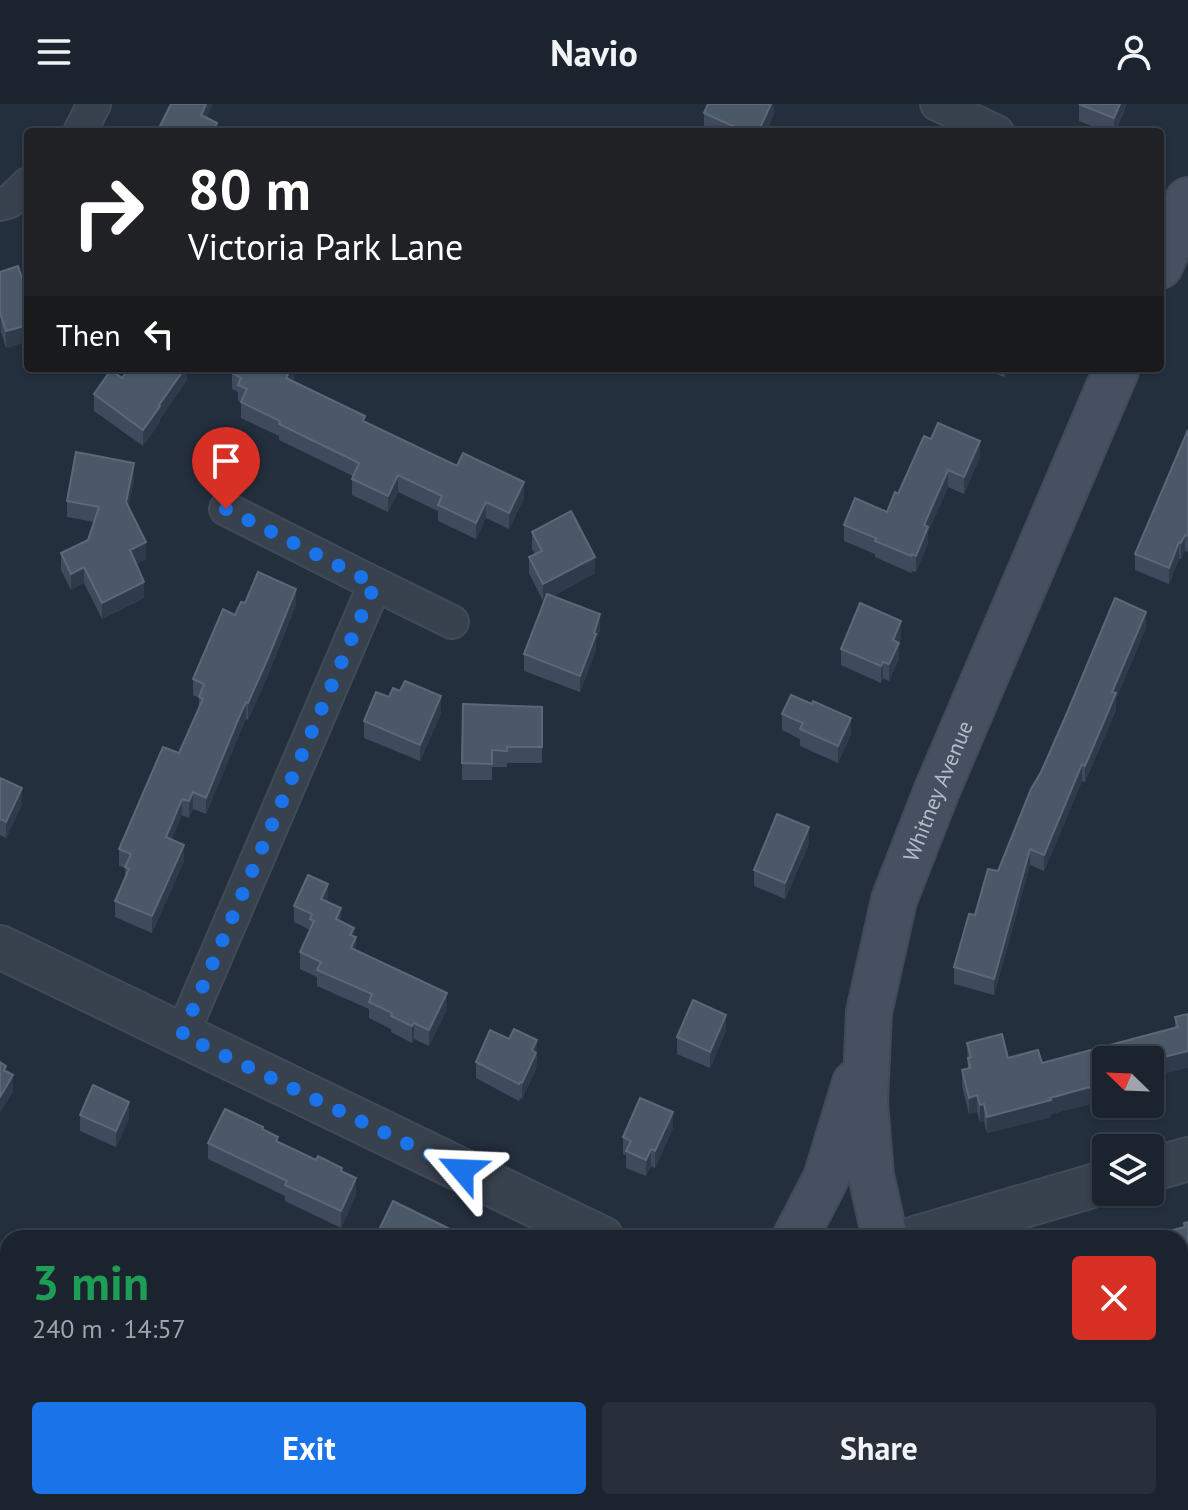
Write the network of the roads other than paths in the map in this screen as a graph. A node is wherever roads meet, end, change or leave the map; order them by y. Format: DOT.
graph roads {
  1 [pos="94,104"];
  2 [pos="937,104"];
  3 [pos="82,128"];
  4 [pos="988,128"];
  5 [pos="24,188"];
  6 [pos="0,204"];
  7 [pos="1179,212"];
  8 [pos="1164,255"];
  9 [pos="1115,372"];
  10 [pos="226,509"];
  11 [pos="375,584"];
  12 [pos="452,622"];
  13 [pos="0,947"];
  14 [pos="182,1035"];
  15 [pos="868,1042"];
  16 [pos="1188,1159"];
  17 [pos="1164,1166"];
  18 [pos="1092,1186"];
  19 [pos="585,1230"];
  20 [pos="799,1230"];
  21 [pos="883,1230"];
  22 [pos="942,1230"];
  1 -- 3 [label="street"];
  2 -- 4 [label="street"];
  5 -- 6 [label="street"];
  7 -- 8 [label="main road"];
  9 -- 15 [label="main road, Whitney Avenue"];
  10 -- 11 [label="street"];
  11 -- 12 [label="street"];
  11 -- 14 [label="street"];
  13 -- 14 [label="street"];
  14 -- 19 [label="street"];
  15 -- 20 [label="main road"];
  15 -- 21 [label="main road, Whitney Avenue"];
  16 -- 17 [label="street"];
  18 -- 22 [label="street"];
}
